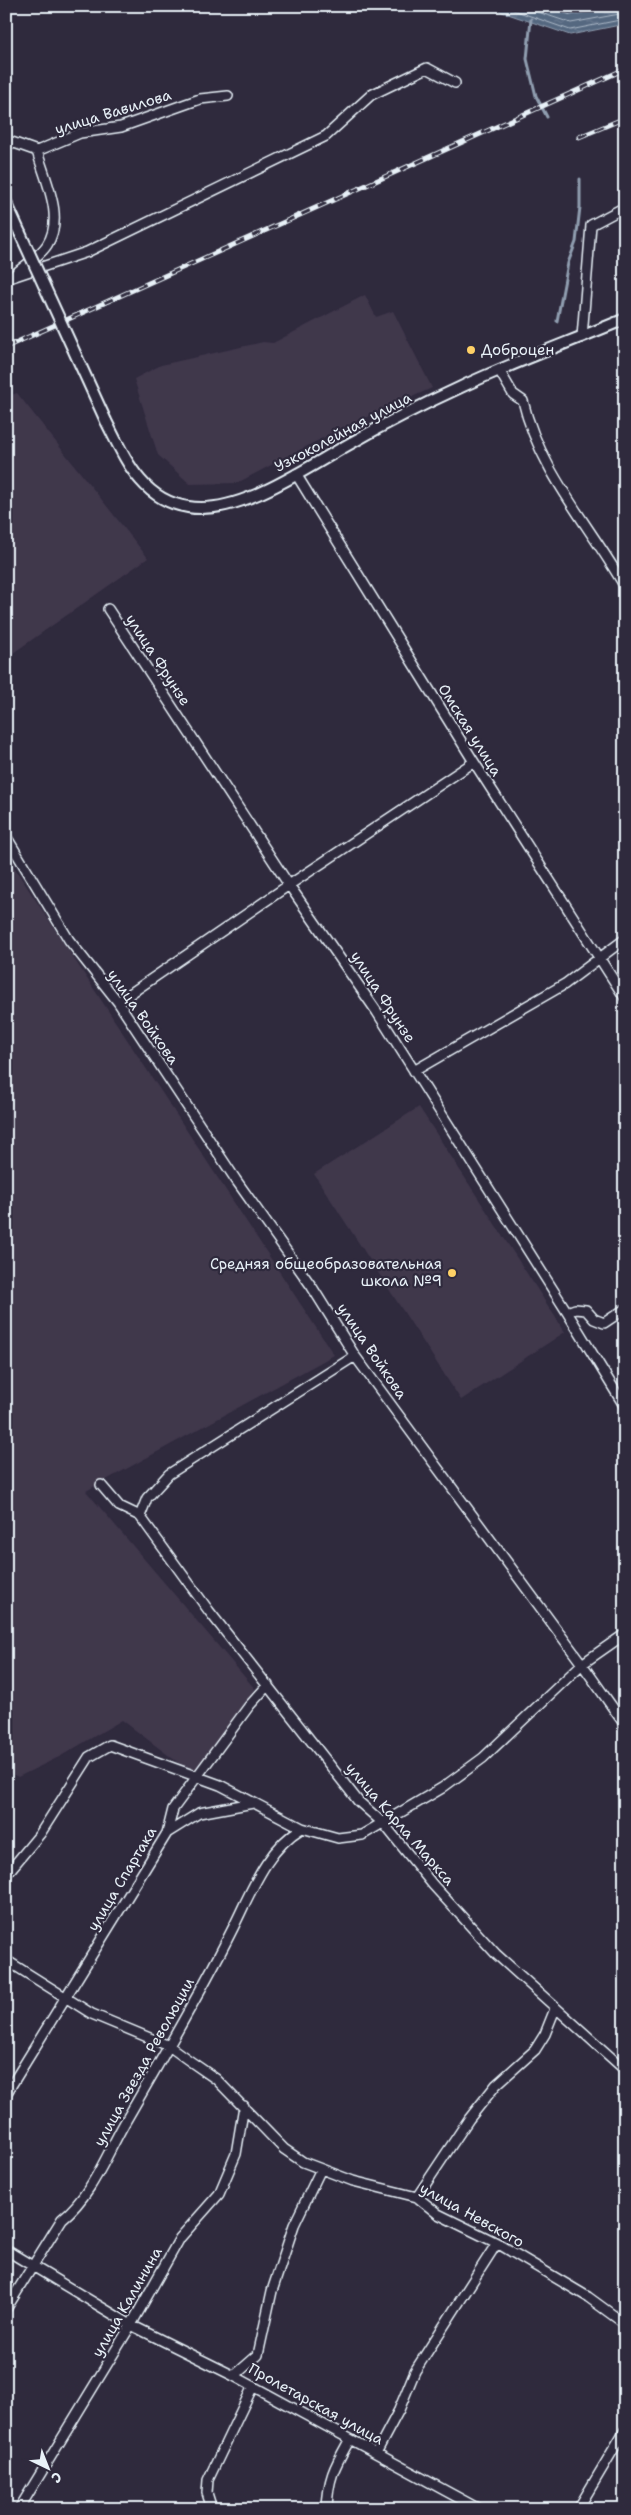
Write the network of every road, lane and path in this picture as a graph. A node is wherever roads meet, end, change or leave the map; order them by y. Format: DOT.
graph roads {
  1 [pos="454,83"];
  2 [pos="228,96"];
  3 [pos="6,140"];
  4 [pos="37,151"];
  5 [pos="6,202"];
  6 [pos="625,206"];
  7 [pos="9,279"];
  8 [pos="625,320"];
  9 [pos="582,337"];
  10 [pos="499,370"];
  11 [pos="296,474"];
  12 [pos="625,587"];
  13 [pos="108,609"];
  14 [pos="474,762"];
  15 [pos="6,836"];
  16 [pos="289,885"];
  17 [pos="625,939"];
  18 [pos="599,957"];
  19 [pos="625,998"];
  20 [pos="118,1002"];
  21 [pos="414,1071"];
  22 [pos="625,1309"];
  23 [pos="567,1312"];
  24 [pos="356,1356"];
  25 [pos="625,1407"];
  26 [pos="101,1485"];
  27 [pos="140,1516"];
  28 [pos="625,1634"];
  29 [pos="582,1664"];
  30 [pos="268,1685"];
  31 [pos="625,1725"];
  32 [pos="198,1778"];
  33 [pos="253,1802"];
  34 [pos="384,1824"];
  35 [pos="302,1828"];
  36 [pos="167,1833"];
  37 [pos="6,1875"];
  38 [pos="6,1960"];
  39 [pos="66,1999"];
  40 [pos="555,2009"];
  41 [pos="168,2046"];
  42 [pos="625,2070"];
  43 [pos="6,2094"];
  44 [pos="244,2106"];
  45 [pos="320,2170"];
  46 [pos="417,2197"];
  47 [pos="497,2243"];
  48 [pos="6,2250"];
  49 [pos="32,2265"];
  50 [pos="6,2309"];
  51 [pos="625,2324"];
  52 [pos="131,2326"];
  53 [pos="234,2376"];
  54 [pos="253,2386"];
  55 [pos="625,2430"];
  56 [pos="350,2439"];
  57 [pos="376,2453"];
  58 [pos="19,2509"];
  59 [pos="212,2509"];
  60 [pos="327,2509"];
  61 [pos="479,2509"];
  62 [pos="578,2509"];
  1 -- 7 [label="street"];
  2 -- 4 [label="street, улица Вавилова"];
  3 -- 4 [label="street"];
  4 -- 7 [label="street"];
  5 -- 11 [label="street, Узкоколейная улица, bridge"];
  6 -- 9 [label="street"];
  8 -- 9 [label="street, Узкоколейная улица"];
  9 -- 10 [label="street, Узкоколейная улица"];
  10 -- 11 [label="street, Узкоколейная улица"];
  10 -- 12 [label="street"];
  11 -- 14 [label="street, Омская улица"];
  13 -- 16 [label="street, улица Фрунзе"];
  14 -- 16 [label="street"];
  14 -- 18 [label="street, Омская улица"];
  15 -- 20 [label="street, улица Войкова"];
  16 -- 20 [label="street"];
  16 -- 21 [label="street, улица Фрунзе"];
  17 -- 18 [label="street"];
  18 -- 19 [label="street, Омская улица"];
  18 -- 21 [label="street"];
  20 -- 24 [label="street, улица Войкова"];
  21 -- 23 [label="street, улица Фрунзе"];
  22 -- 23 [label="street"];
  23 -- 25 [label="street, улица Фрунзе"];
  24 -- 27 [label="street"];
  24 -- 29 [label="street, улица Войкова"];
  26 -- 27 [label="street, улица Карла Маркса"];
  27 -- 30 [label="street, улица Карла Маркса"];
  28 -- 29 [label="street"];
  29 -- 31 [label="street, улица Войкова"];
  29 -- 34 [label="street"];
  30 -- 32 [label="street, улица Спартака"];
  30 -- 34 [label="street, улица Карла Маркса"];
  32 -- 33 [label="street"];
  32 -- 36 [label="street, улица Спартака"];
  32 -- 37 [label="street"];
  33 -- 35 [label="street"];
  33 -- 36 [label="street"];
  34 -- 35 [label="street"];
  34 -- 40 [label="street, улица Карла Маркса"];
  35 -- 41 [label="street, улица Звезда Революции"];
  36 -- 39 [label="street, улица Спартака"];
  38 -- 39 [label="street, улица Невского"];
  39 -- 41 [label="street, улица Невского"];
  39 -- 43 [label="street, улица Спартака"];
  40 -- 42 [label="street, улица Карла Маркса"];
  40 -- 46 [label="street"];
  41 -- 44 [label="street, улица Невского"];
  41 -- 49 [label="street, улица Звезда Революции"];
  44 -- 45 [label="street, улица Невского"];
  44 -- 52 [label="street, улица Калинина"];
  45 -- 46 [label="street, улица Невского"];
  45 -- 53 [label="street, Пролетарская улица"];
  46 -- 47 [label="street, улица Невского"];
  47 -- 51 [label="street, улица Невского"];
  47 -- 57 [label="street"];
  48 -- 49 [label="street"];
  49 -- 50 [label="street, улица Звезда Революции"];
  49 -- 52 [label="street"];
  52 -- 53 [label="street"];
  52 -- 58 [label="street, улица Калинина"];
  53 -- 54 [label="street, Пролетарская улица"];
  54 -- 56 [label="street, Пролетарская улица"];
  54 -- 59 [label="street"];
  55 -- 62 [label="street"];
  56 -- 57 [label="street, Пролетарская улица"];
  56 -- 60 [label="street"];
  57 -- 61 [label="street, Пролетарская улица"];
}
